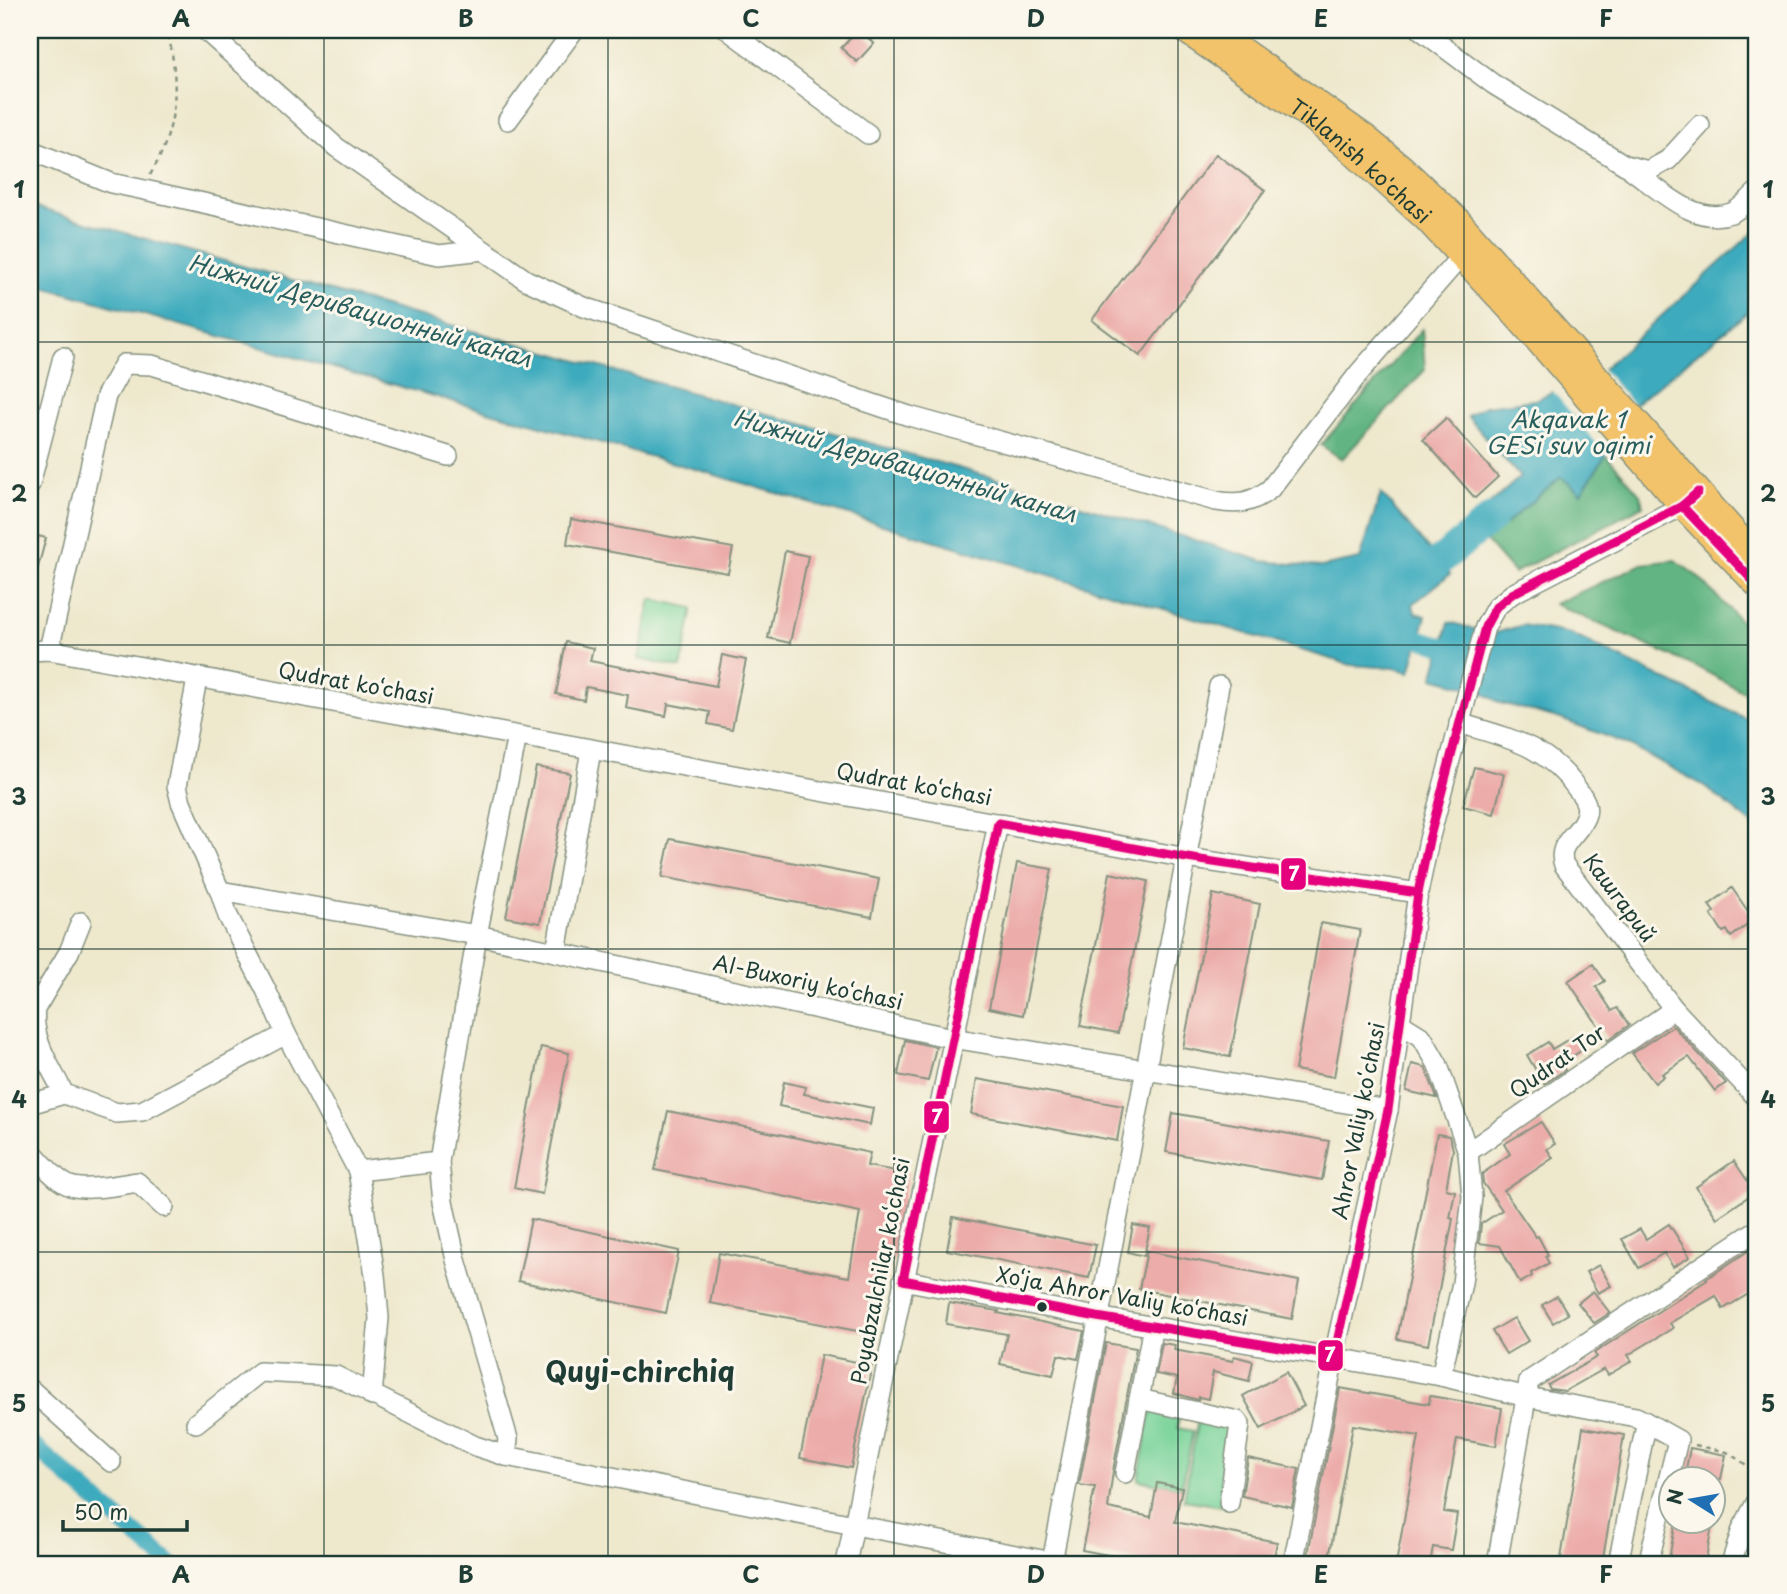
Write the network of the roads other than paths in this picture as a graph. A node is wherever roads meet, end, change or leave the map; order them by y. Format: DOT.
graph roads {
  1 [pos="205,30"];
  2 [pos="573,30"];
  3 [pos="728,30"];
  4 [pos="1184,30"];
  5 [pos="1213,30"];
  6 [pos="1421,30"];
  7 [pos="508,120"];
  8 [pos="1700,125"];
  9 [pos="868,134"];
  10 [pos="30,150"];
  11 [pos="1625,165"];
  12 [pos="1757,192"];
  13 [pos="1469,246"];
  14 [pos="483,250"];
  15 [pos="63,357"];
  16 [pos="448,456"];
  17 [pos="30,484"];
  18 [pos="1690,499"];
  19 [pos="1757,557"];
  20 [pos="1757,585"];
  21 [pos="39,651"];
  22 [pos="197,679"];
  23 [pos="1219,686"];
  24 [pos="1459,723"];
  25 [pos="517,736"];
  26 [pos="591,750"];
  27 [pos="998,823"];
  28 [pos="1187,858"];
  29 [pos="219,891"];
  30 [pos="1418,893"];
  31 [pos="81,922"];
  32 [pos="477,935"];
  33 [pos="556,952"];
  34 [pos="1674,1009"];
  35 [pos="1401,1024"];
  36 [pos="286,1034"];
  37 [pos="952,1038"];
  38 [pos="1146,1070"];
  39 [pos="64,1094"];
  40 [pos="1757,1098"];
  41 [pos="30,1104"];
  42 [pos="1388,1110"];
  43 [pos="30,1150"];
  44 [pos="1468,1152"];
  45 [pos="439,1162"];
  46 [pos="358,1171"];
  47 [pos="164,1208"];
  48 [pos="1757,1230"];
  49 [pos="903,1280"];
  50 [pos="1097,1317"];
  51 [pos="1153,1326"];
  52 [pos="1334,1356"];
  53 [pos="1441,1376"];
  54 [pos="30,1389"];
  55 [pos="372,1395"];
  56 [pos="1527,1397"];
  57 [pos="1139,1399"];
  58 [pos="1644,1420"];
  59 [pos="196,1423"];
  60 [pos="506,1456"];
  61 [pos="111,1462"];
  62 [pos="1125,1473"];
  63 [pos="1757,1501"];
  64 [pos="1229,1503"];
  65 [pos="854,1525"];
  66 [pos="1058,1563"];
  67 [pos="846,1564"];
  68 [pos="1293,1564"];
  69 [pos="1497,1564"];
  70 [pos="1618,1564"];
  71 [pos="1648,1564"];
  72 [pos="1731,1564"];
  1 -- 14 [label="street"];
  2 -- 7 [label="street"];
  3 -- 9 [label="street"];
  4 -- 13 [label="main road, Tiklanish ko'chasi"];
  5 -- 13 [label="main road"];
  6 -- 11 [label="street"];
  8 -- 11 [label="street"];
  10 -- 14 [label="street"];
  11 -- 12 [label="street"];
  13 -- 14 [label="street"];
  13 -- 18 [label="main road, Tiklanish ko'chasi"];
  15 -- 17 [label="street"];
  16 -- 21 [label="street, Qudrat ko‘chasi"];
  18 -- 19 [label="main road"];
  18 -- 20 [label="main road"];
  18 -- 24 [label="street"];
  21 -- 22 [label="street, Qudrat ko‘chasi"];
  22 -- 25 [label="street, Qudrat ko‘chasi"];
  22 -- 29 [label="street"];
  23 -- 28 [label="street"];
  24 -- 30 [label="street"];
  24 -- 34 [label="street, Кашгарий"];
  25 -- 26 [label="street, Qudrat ko‘chasi"];
  25 -- 32 [label="street"];
  26 -- 27 [label="street, Qudrat ko‘chasi"];
  26 -- 33 [label="street"];
  27 -- 28 [label="street, Qudrat ko‘chasi"];
  27 -- 37 [label="street, Poyabzalchilar ko‘chasi"];
  28 -- 30 [label="street, Qudrat ko‘chasi"];
  28 -- 38 [label="street"];
  29 -- 32 [label="street, Al-Buxoriy ko‘chasi"];
  29 -- 36 [label="street"];
  30 -- 35 [label="street, Ahror Valiy koʻchasi"];
  31 -- 39 [label="street"];
  32 -- 33 [label="street, Al-Buxoriy ko‘chasi"];
  32 -- 45 [label="street"];
  33 -- 37 [label="street, Al-Buxoriy ko‘chasi"];
  34 -- 40 [label="street, Кашгарий"];
  34 -- 44 [label="street, Qudrat Tor"];
  35 -- 42 [label="street, Ahror Valiy koʻchasi"];
  35 -- 44 [label="street"];
  36 -- 39 [label="street"];
  36 -- 46 [label="street"];
  37 -- 38 [label="street, Al-Buxoriy ko‘chasi"];
  37 -- 49 [label="street, Poyabzalchilar ko‘chasi"];
  38 -- 42 [label="street, Al-Buxoriy ko‘chasi"];
  38 -- 50 [label="street"];
  39 -- 41 [label="street"];
  42 -- 52 [label="street, Ahror Valiy koʻchasi"];
  43 -- 47 [label="street"];
  44 -- 53 [label="street"];
  45 -- 46 [label="street"];
  45 -- 60 [label="street"];
  46 -- 55 [label="street"];
  48 -- 56 [label="street"];
  49 -- 50 [label="street, Xo‘ja Ahror Valiy ko‘chasi"];
  49 -- 65 [label="street, Poyabzalchilar ko‘chasi"];
  50 -- 51 [label="street, Xo‘ja Ahror Valiy ko‘chasi"];
  50 -- 66 [label="street"];
  51 -- 52 [label="street, Xo‘ja Ahror Valiy ko‘chasi"];
  51 -- 57 [label="street"];
  52 -- 53 [label="street, Xo‘ja Ahror Valiy ko‘chasi"];
  52 -- 68 [label="street"];
  53 -- 56 [label="street, Xo‘ja Ahror Valiy ko‘chasi"];
  54 -- 61 [label="street"];
  55 -- 59 [label="street"];
  55 -- 60 [label="street"];
  56 -- 58 [label="street, Xo‘ja Ahror Valiy ko‘chasi"];
  56 -- 69 [label="street"];
  57 -- 62 [label="street"];
  57 -- 64 [label="street"];
  58 -- 70 [label="street"];
  58 -- 71 [label="street, Xo‘ja Ahror Valiy ko‘chasi"];
  60 -- 65 [label="street"];
  63 -- 72 [label="street"];
  65 -- 66 [label="street"];
  65 -- 67 [label="street, Poyabzalchilar ko‘chasi"];
}
